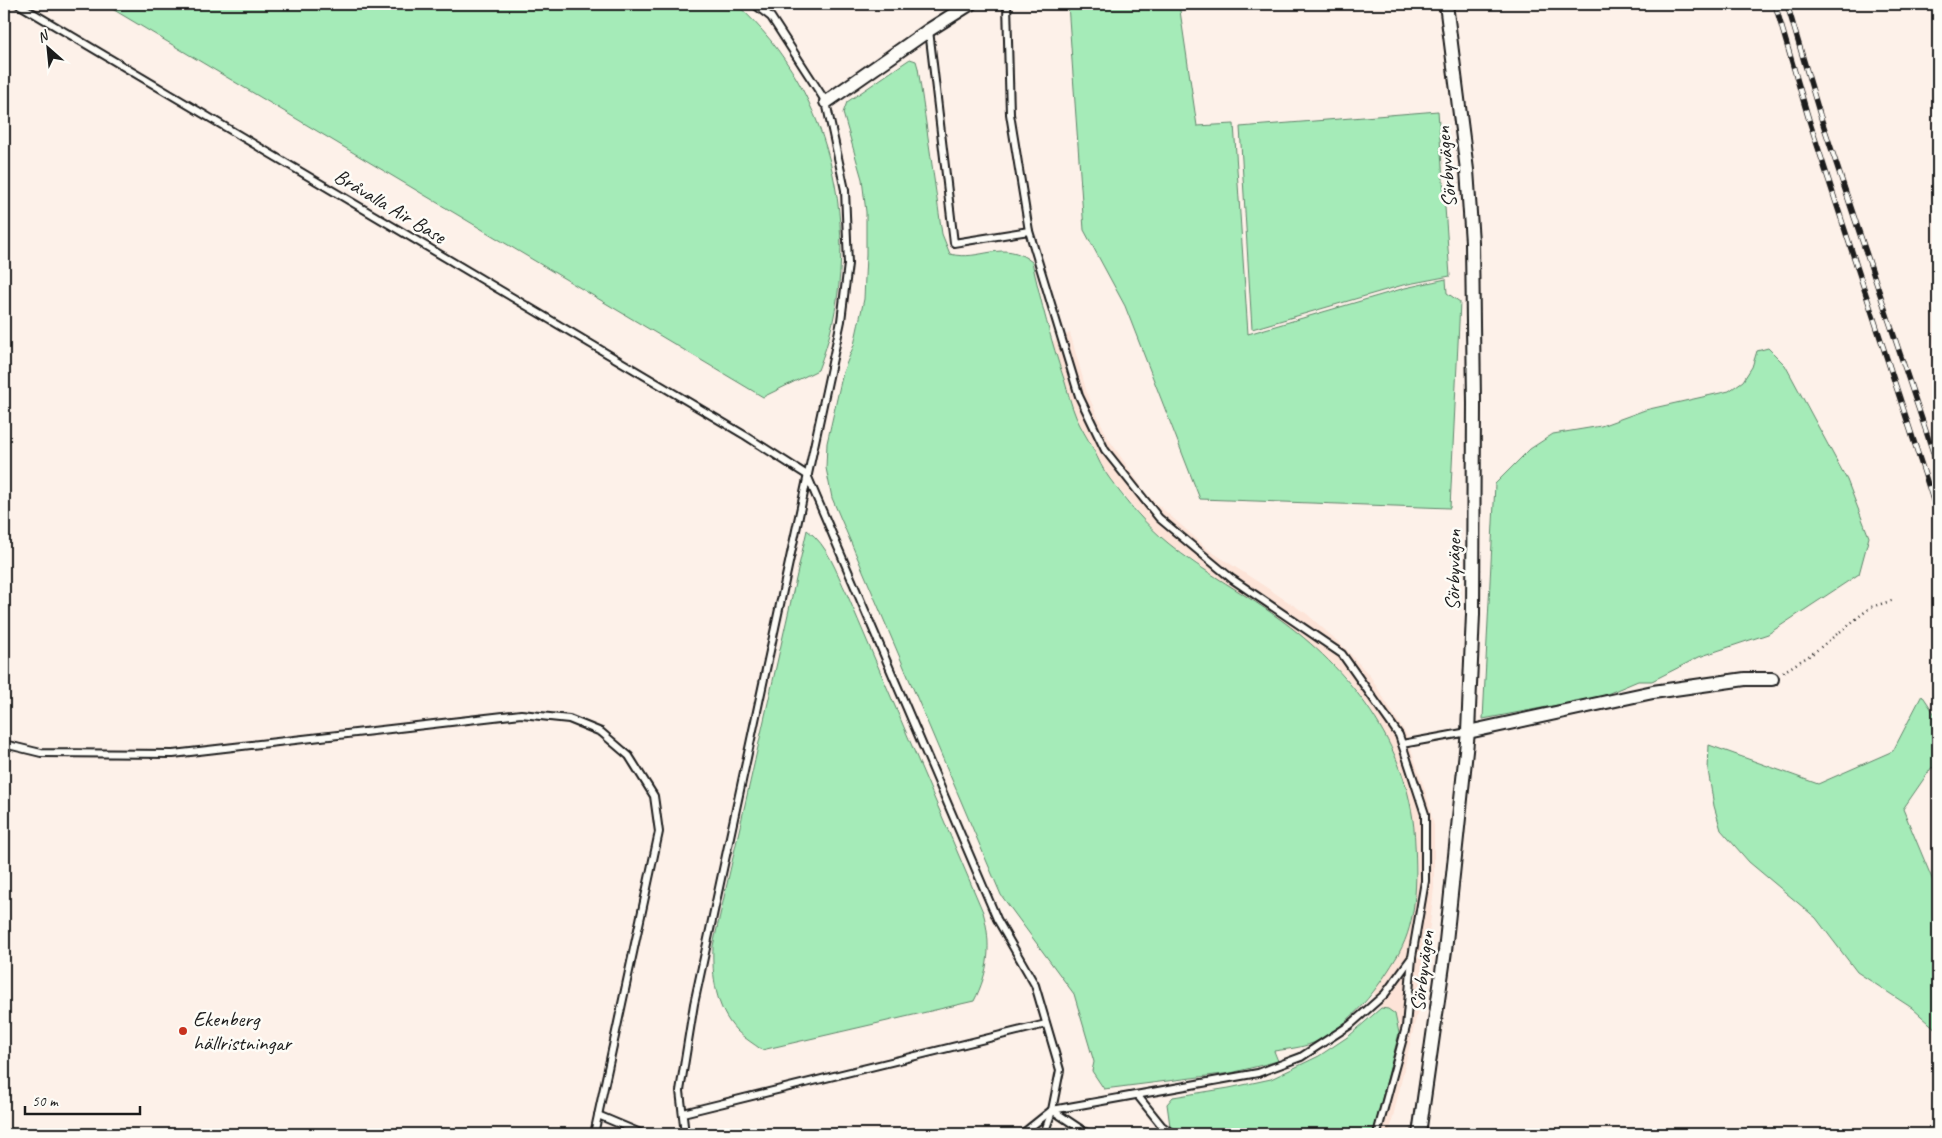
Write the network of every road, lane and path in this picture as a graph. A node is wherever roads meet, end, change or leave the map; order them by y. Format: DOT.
graph roads {
  1 [pos="18,4"];
  2 [pos="754,4"];
  3 [pos="970,4"];
  4 [pos="1007,4"];
  5 [pos="1446,4"];
  6 [pos="929,30"];
  7 [pos="826,102"];
  8 [pos="1029,231"];
  9 [pos="807,475"];
  10 [pos="1894,600"];
  11 [pos="1772,679"];
  12 [pos="1468,732"];
  13 [pos="4,744"];
  14 [pos="1402,744"];
  15 [pos="1412,957"];
  16 [pos="1046,1024"];
  17 [pos="1138,1096"];
  18 [pos="1052,1110"];
  19 [pos="683,1113"];
  20 [pos="598,1115"];
  21 [pos="594,1134"];
  22 [pos="643,1134"];
  23 [pos="685,1134"];
  24 [pos="1022,1134"];
  25 [pos="1044,1134"];
  26 [pos="1088,1134"];
  27 [pos="1173,1134"];
  28 [pos="1377,1134"];
  29 [pos="1419,1134"];
  1 -- 9 [label="lane, Bråvalla Air Base"];
  2 -- 7 [label="lane"];
  3 -- 6 [label="street"];
  4 -- 8 [label="lane"];
  5 -- 12 [label="street, Sörbyvägen"];
  6 -- 7 [label="street"];
  6 -- 8 [label="lane"];
  7 -- 9 [label="lane"];
  8 -- 14 [label="lane"];
  9 -- 16 [label="lane"];
  9 -- 19 [label="lane"];
  10 -- 11 [label="path"];
  11 -- 12 [label="street"];
  12 -- 14 [label="lane"];
  12 -- 29 [label="street, Sörbyvägen"];
  13 -- 20 [label="lane"];
  14 -- 15 [label="lane"];
  15 -- 17 [label="lane"];
  15 -- 28 [label="lane"];
  16 -- 18 [label="lane"];
  16 -- 19 [label="lane"];
  17 -- 18 [label="lane"];
  17 -- 27 [label="lane"];
  18 -- 24 [label="lane"];
  18 -- 25 [label="lane"];
  18 -- 26 [label="lane"];
  19 -- 23 [label="lane"];
  20 -- 21 [label="lane"];
  20 -- 22 [label="lane"];
}
